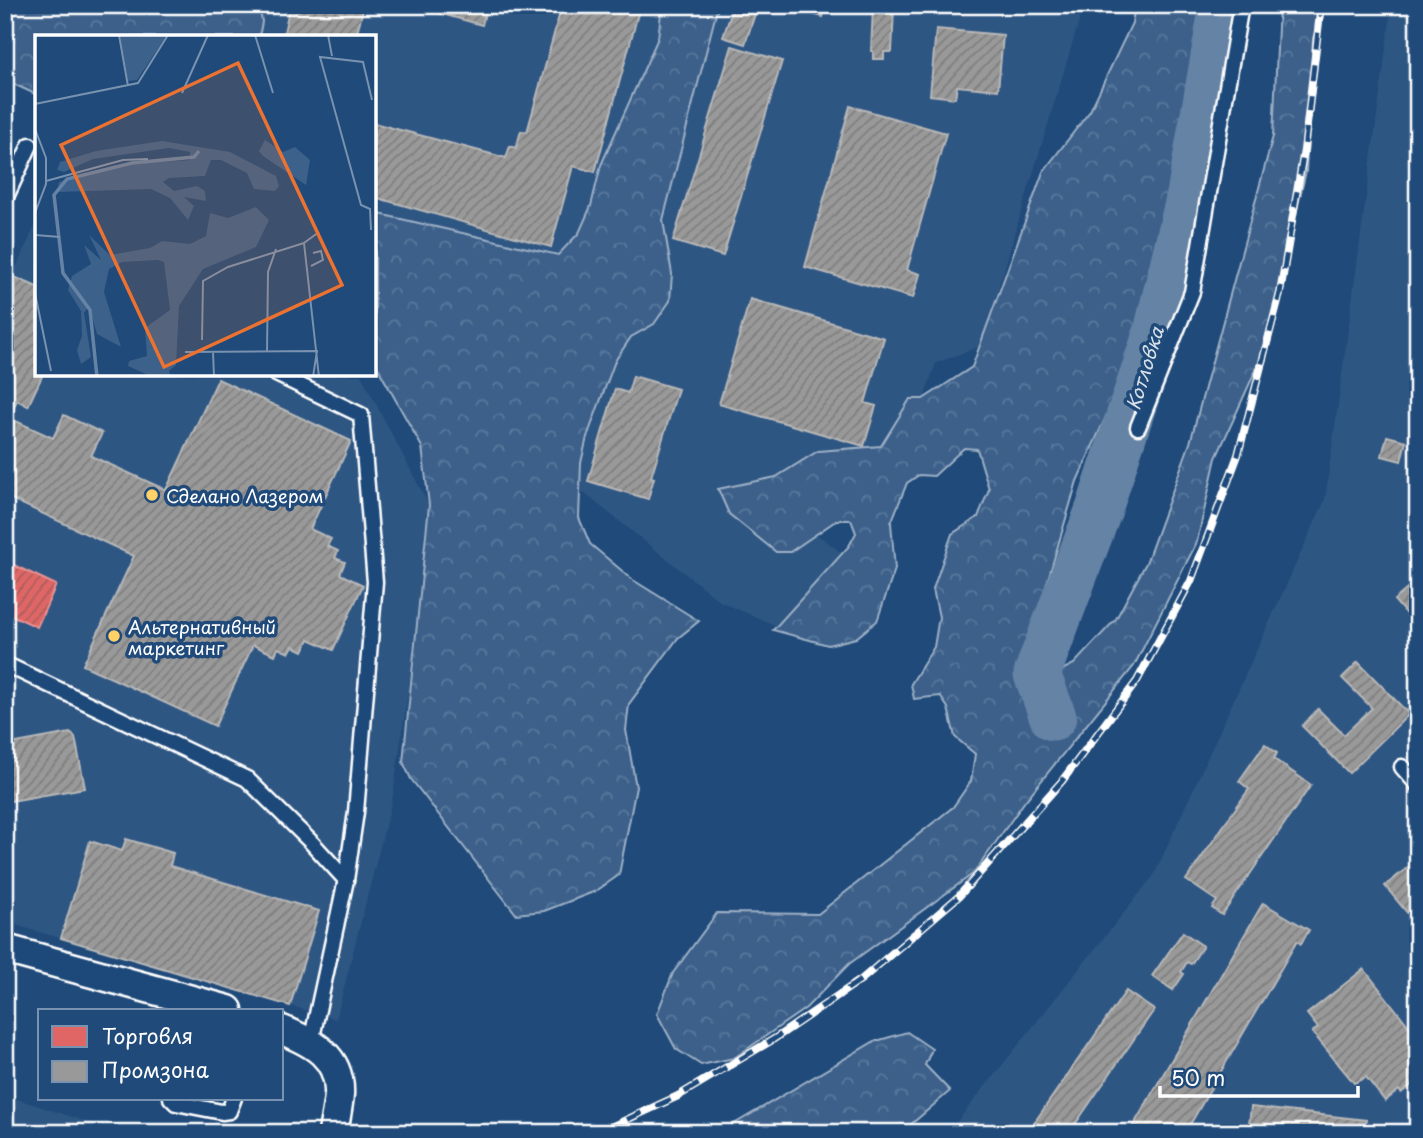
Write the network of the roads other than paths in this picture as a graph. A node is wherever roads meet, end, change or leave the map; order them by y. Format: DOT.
graph roads {
  1 [pos="1241,5"];
  2 [pos="30,145"];
  3 [pos="5,199"];
  4 [pos="279,376"];
  5 [pos="1138,427"];
  6 [pos="5,664"];
  7 [pos="1402,767"];
  8 [pos="1418,785"];
  9 [pos="346,880"];
  10 [pos="5,949"];
  11 [pos="224,1009"];
  12 [pos="284,1031"];
  13 [pos="311,1042"];
  14 [pos="173,1100"];
  15 [pos="233,1100"];
  16 [pos="333,1133"];
  1 -- 5 [label="lane"];
  2 -- 3 [label="lane"];
  4 -- 9 [label="lane"];
  6 -- 9 [label="lane"];
  7 -- 8 [label="lane"];
  9 -- 13 [label="lane"];
  10 -- 11 [label="street"];
  12 -- 13 [label="street"];
  13 -- 16 [label="street"];
  14 -- 15 [label="lane"];
}
